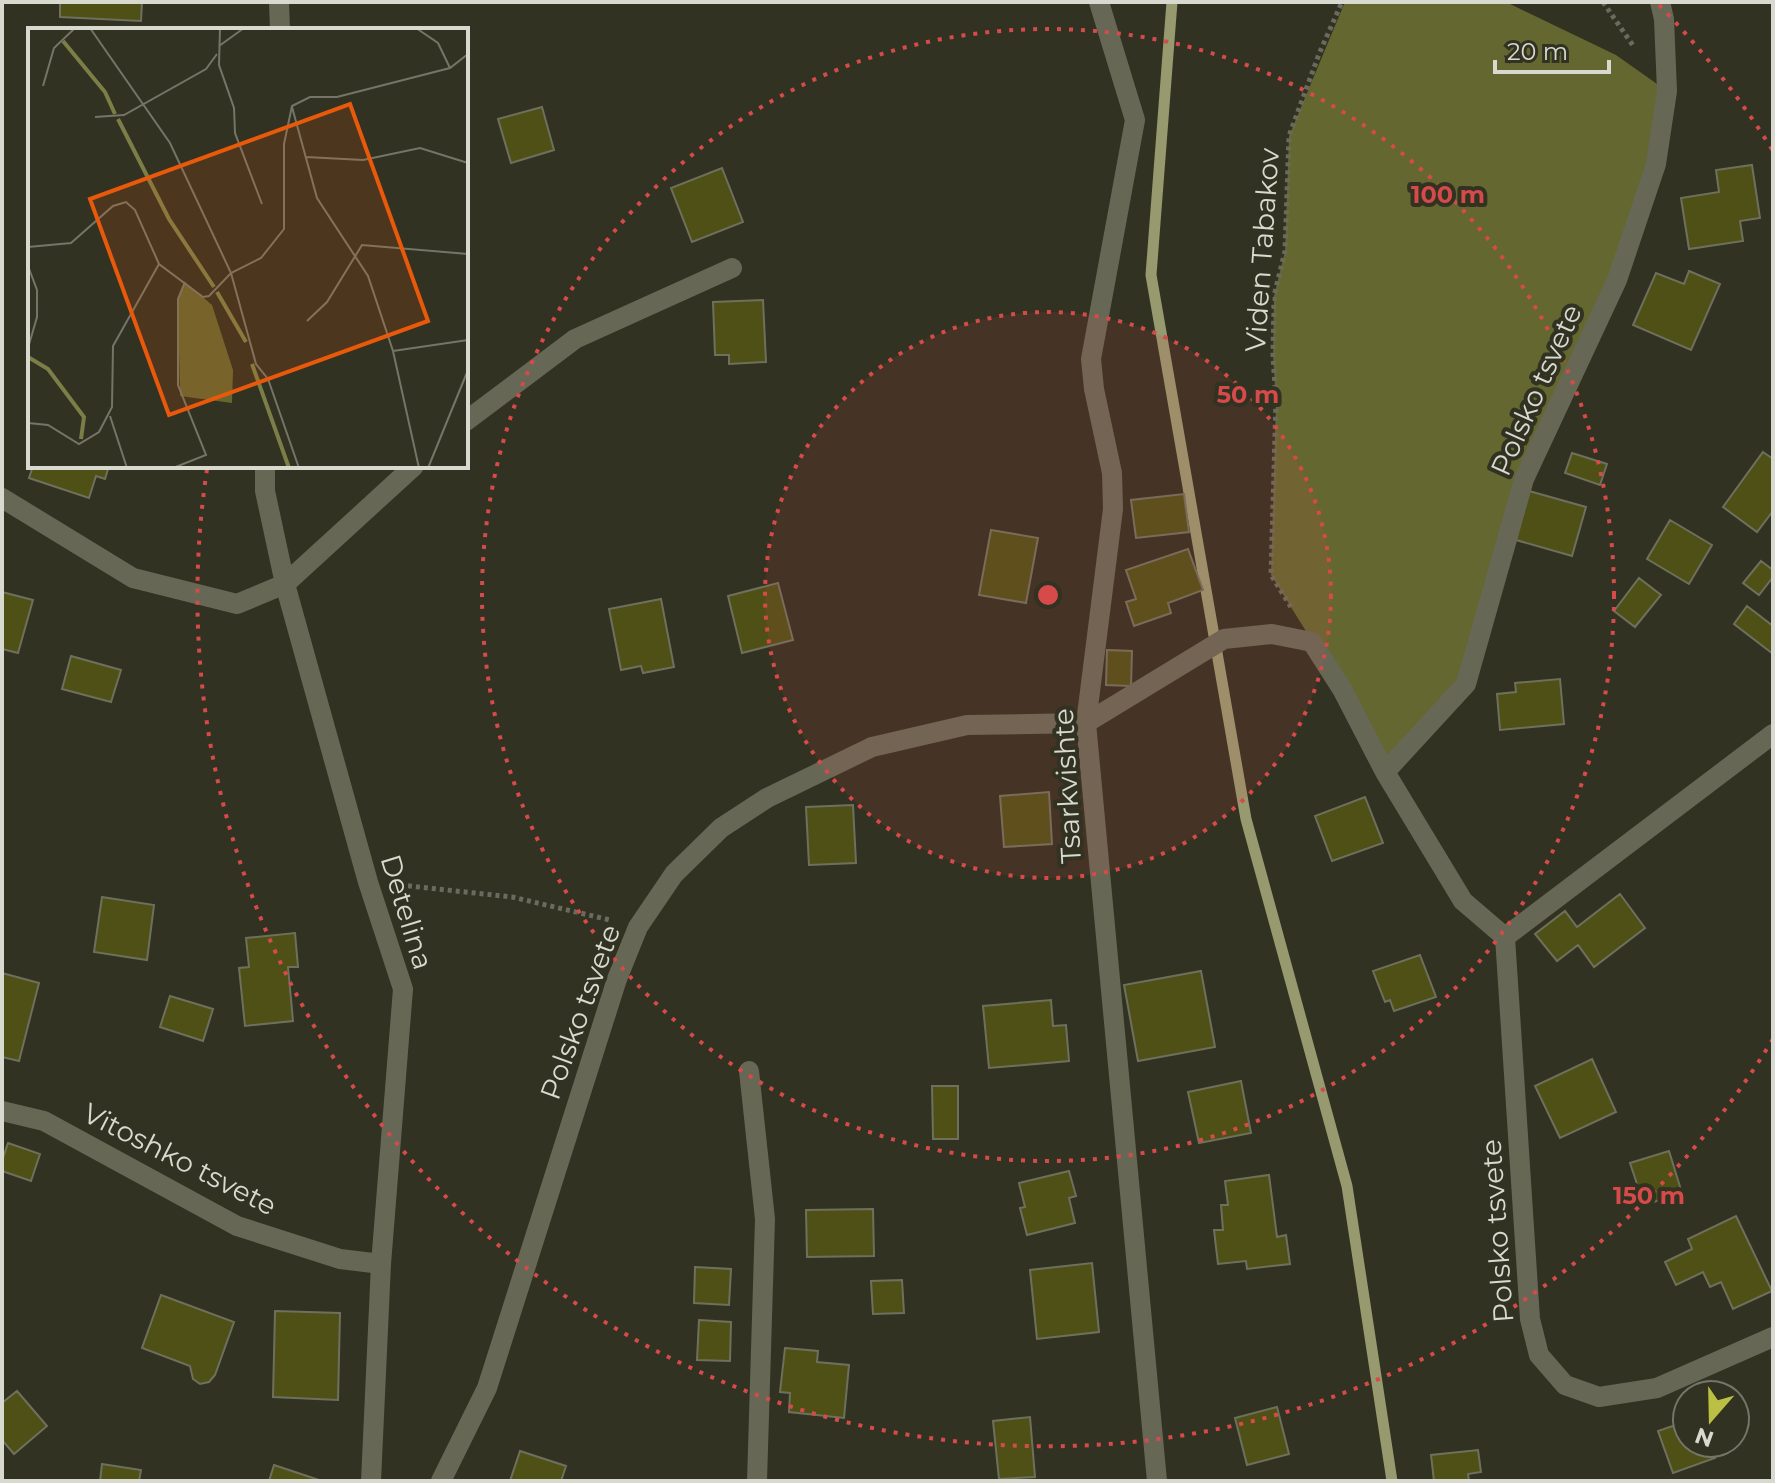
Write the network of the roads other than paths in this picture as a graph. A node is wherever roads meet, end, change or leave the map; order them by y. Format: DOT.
graph roads {
  1 [pos="279,2"];
  2 [pos="1099,2"];
  3 [pos="1660,2"];
  4 [pos="280,28"];
  5 [pos="732,268"];
  6 [pos="468,419"];
  7 [pos="265,468"];
  8 [pos="412,468"];
  9 [pos="2,498"];
  10 [pos="285,584"];
  11 [pos="1086,723"];
  12 [pos="1773,734"];
  13 [pos="1385,772"];
  14 [pos="1505,937"];
  15 [pos="749,1071"];
  16 [pos="2,1111"];
  17 [pos="381,1264"];
  18 [pos="1773,1337"];
  19 [pos="371,1481"];
  20 [pos="441,1481"];
  21 [pos="757,1481"];
  22 [pos="1157,1481"];
  1 -- 4 [label="street"];
  2 -- 11 [label="street, Tsarkvishte"];
  3 -- 13 [label="street, Polsko tsvete"];
  5 -- 6 [label="street"];
  7 -- 10 [label="street, Detelina"];
  8 -- 10 [label="street"];
  9 -- 10 [label="street"];
  10 -- 17 [label="street, Detelina"];
  11 -- 13 [label="street"];
  11 -- 20 [label="street, Polsko tsvete"];
  11 -- 22 [label="street, Tsarkvishte"];
  12 -- 14 [label="street"];
  13 -- 14 [label="street"];
  14 -- 18 [label="street, Polsko tsvete"];
  15 -- 21 [label="street"];
  16 -- 17 [label="street, Vitoshko tsvete"];
  17 -- 19 [label="street, Detelina"];
}
